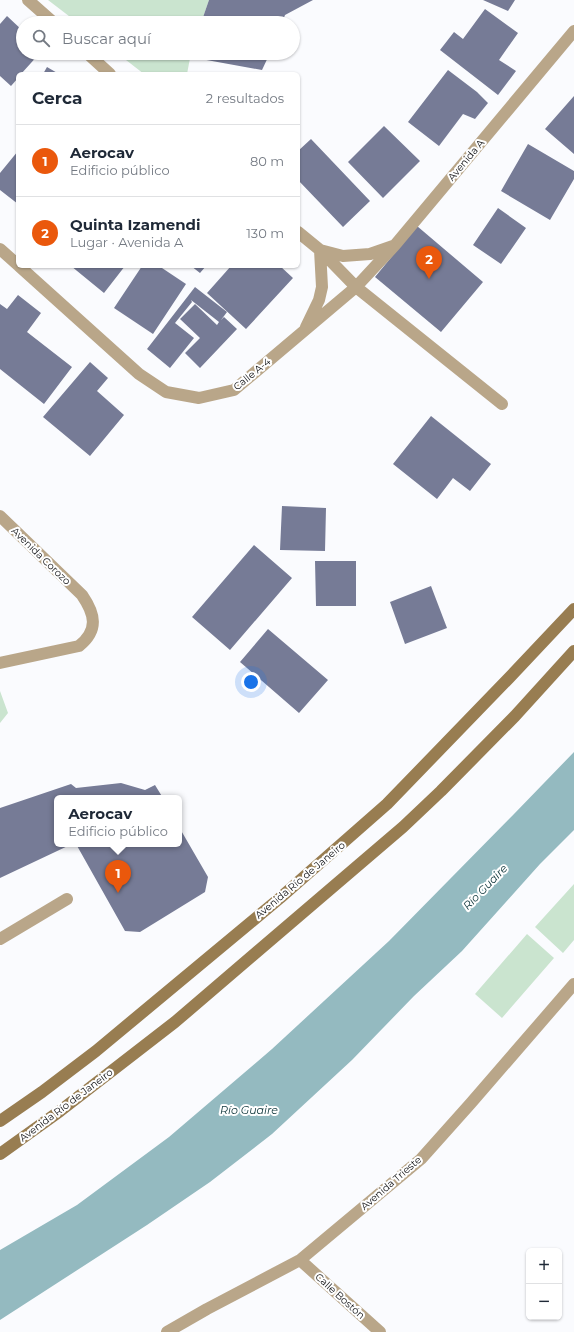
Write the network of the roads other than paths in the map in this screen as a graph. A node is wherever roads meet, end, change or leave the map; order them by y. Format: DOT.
graph roads {
  1 [pos="28,0"];
  2 [pos="46,16"];
  3 [pos="574,31"];
  4 [pos="95,60"];
  5 [pos="108,72"];
  6 [pos="300,234"];
  7 [pos="395,245"];
  8 [pos="0,248"];
  9 [pos="320,250"];
  10 [pos="16,262"];
  11 [pos="22,268"];
  12 [pos="356,287"];
  13 [pos="303,332"];
  14 [pos="502,404"];
  15 [pos="0,516"];
  16 [pos="574,609"];
  17 [pos="574,651"];
  18 [pos="0,663"];
  19 [pos="67,899"];
  20 [pos="0,939"];
  21 [pos="574,984"];
  22 [pos="0,1121"];
  23 [pos="0,1154"];
  24 [pos="300,1260"];
  25 [pos="167,1332"];
  26 [pos="380,1332"];
  1 -- 2 [label="street"];
  3 -- 7 [label="street, Avenida A"];
  4 -- 5 [label="street"];
  6 -- 9 [label="street"];
  7 -- 9 [label="street"];
  7 -- 12 [label="street, Avenida A"];
  8 -- 10 [label="street, Calle A-4"];
  9 -- 12 [label="street"];
  9 -- 13 [label="street"];
  11 -- 13 [label="street, Calle A-4"];
  12 -- 13 [label="street, Calle A-4"];
  12 -- 14 [label="street"];
  15 -- 18 [label="street, Avenida Corozo"];
  16 -- 22 [label="street, Avenida Río de Janeiro"];
  17 -- 23 [label="street, Avenida Río de Janeiro"];
  19 -- 20 [label="street"];
  21 -- 24 [label="street, Avenida Trieste"];
  24 -- 25 [label="street, Avenida Trieste"];
  24 -- 26 [label="street, Calle Bostón"];
}
